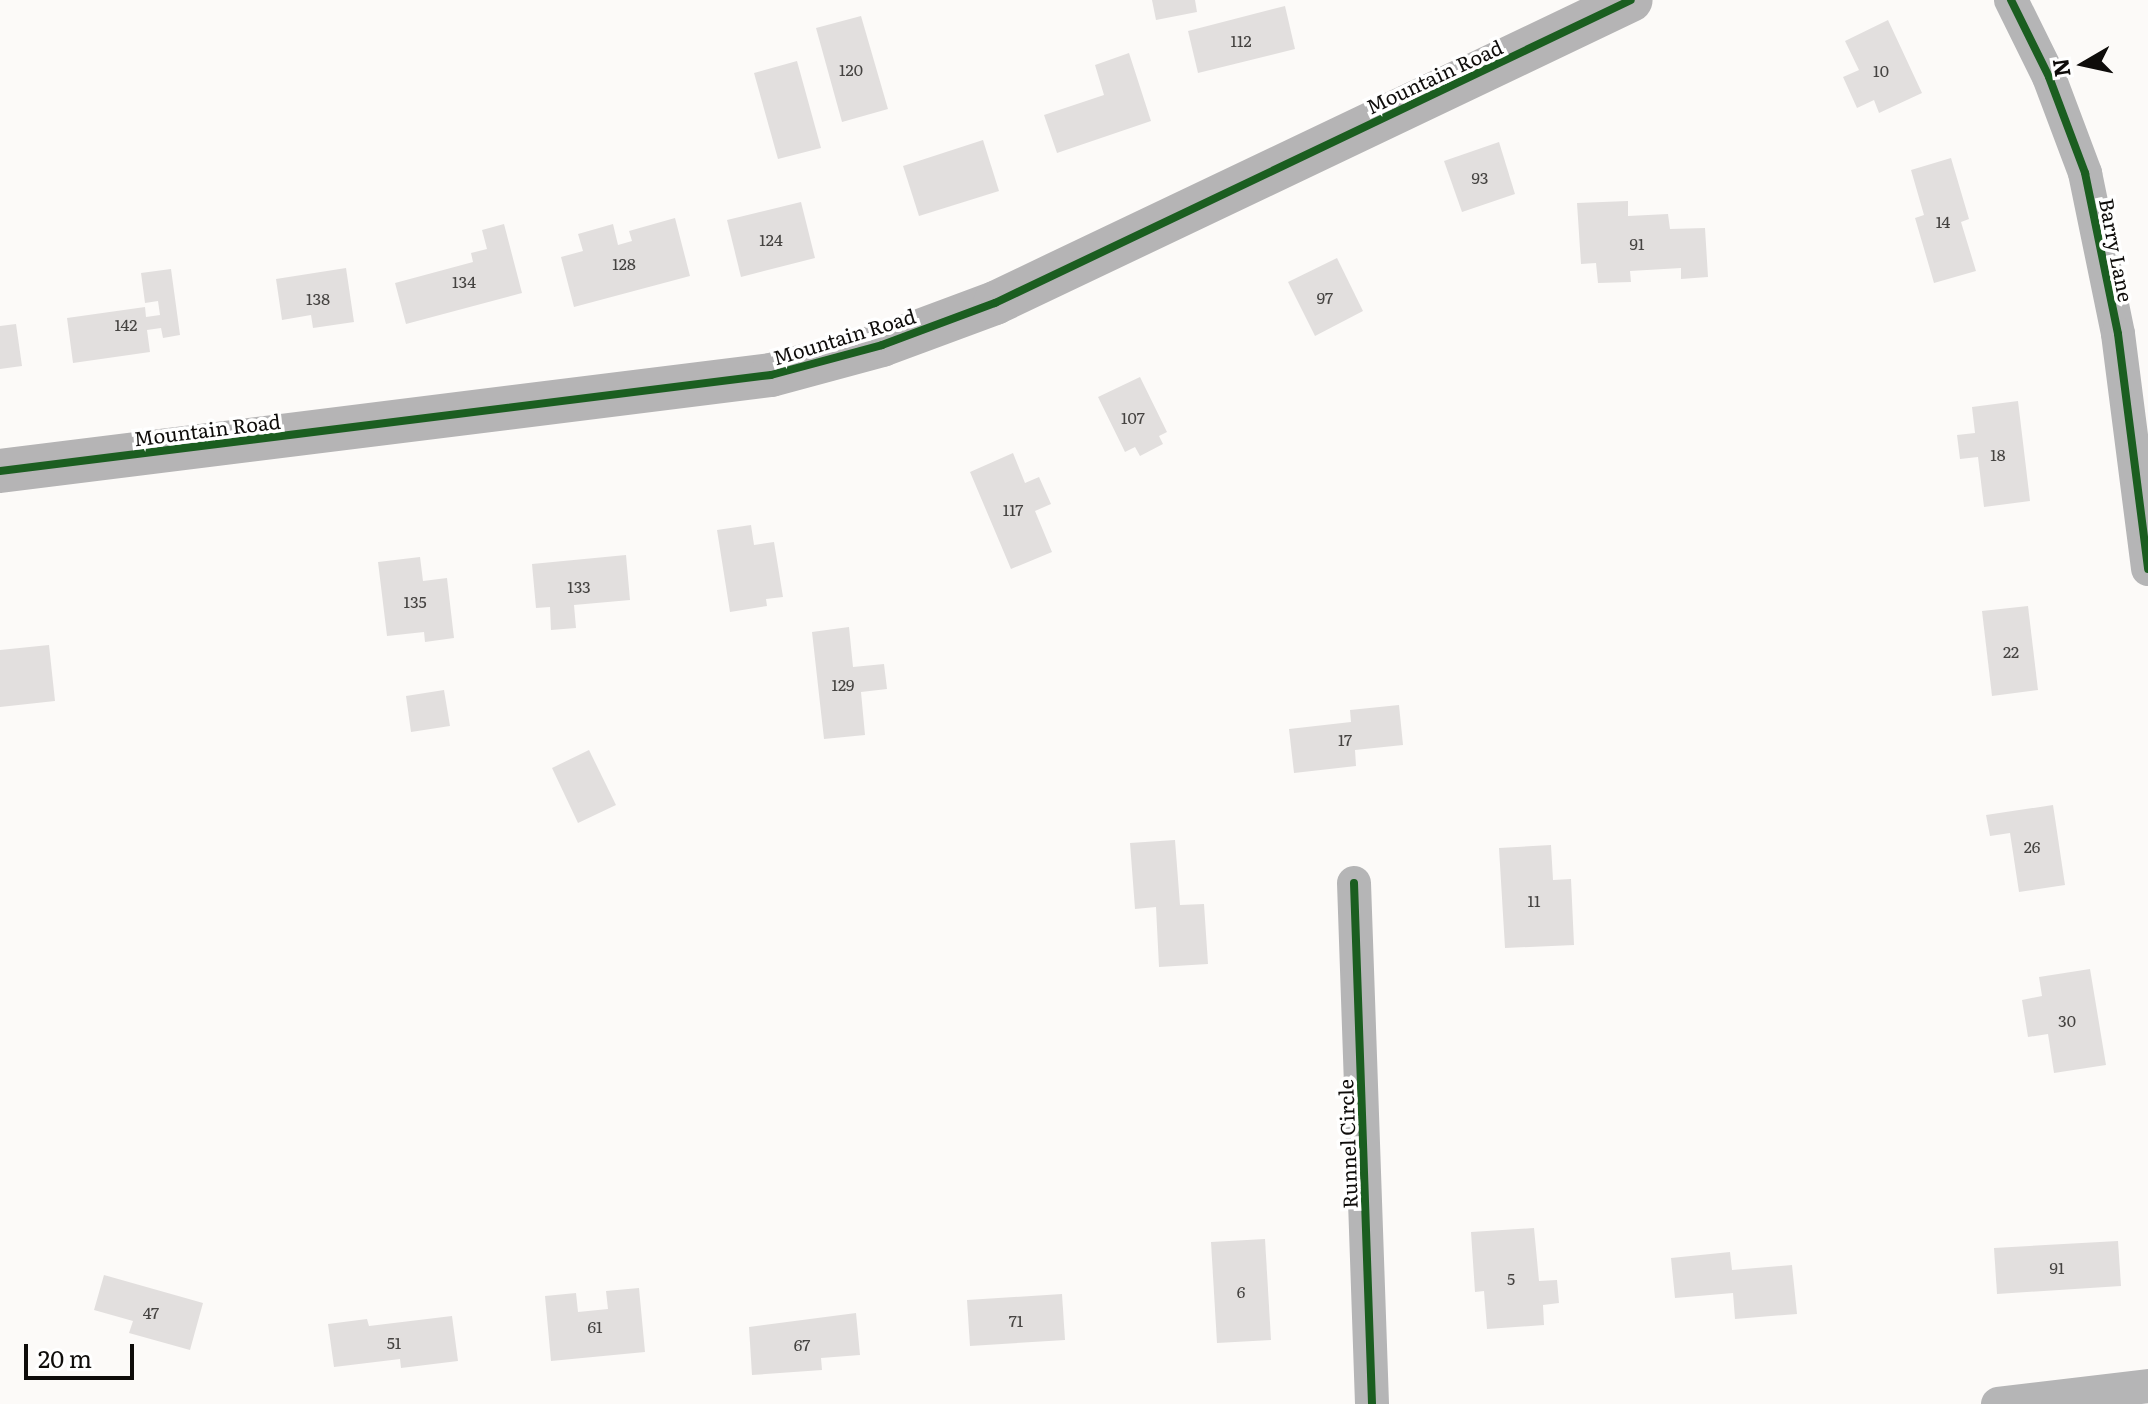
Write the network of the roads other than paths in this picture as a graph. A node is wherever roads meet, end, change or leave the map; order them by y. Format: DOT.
graph roads {
  1 [pos="1631,0"];
  2 [pos="2011,0"];
  3 [pos="0,471"];
  4 [pos="2148,569"];
  5 [pos="1354,883"];
  6 [pos="2148,1386"];
  7 [pos="1372,1404"];
  8 [pos="1998,1404"];
  1 -- 3 [label="street, Mountain Road"];
  2 -- 4 [label="street, Barry Lane"];
  5 -- 7 [label="street, Runnel Circle"];
  6 -- 8 [label="street"];
}
